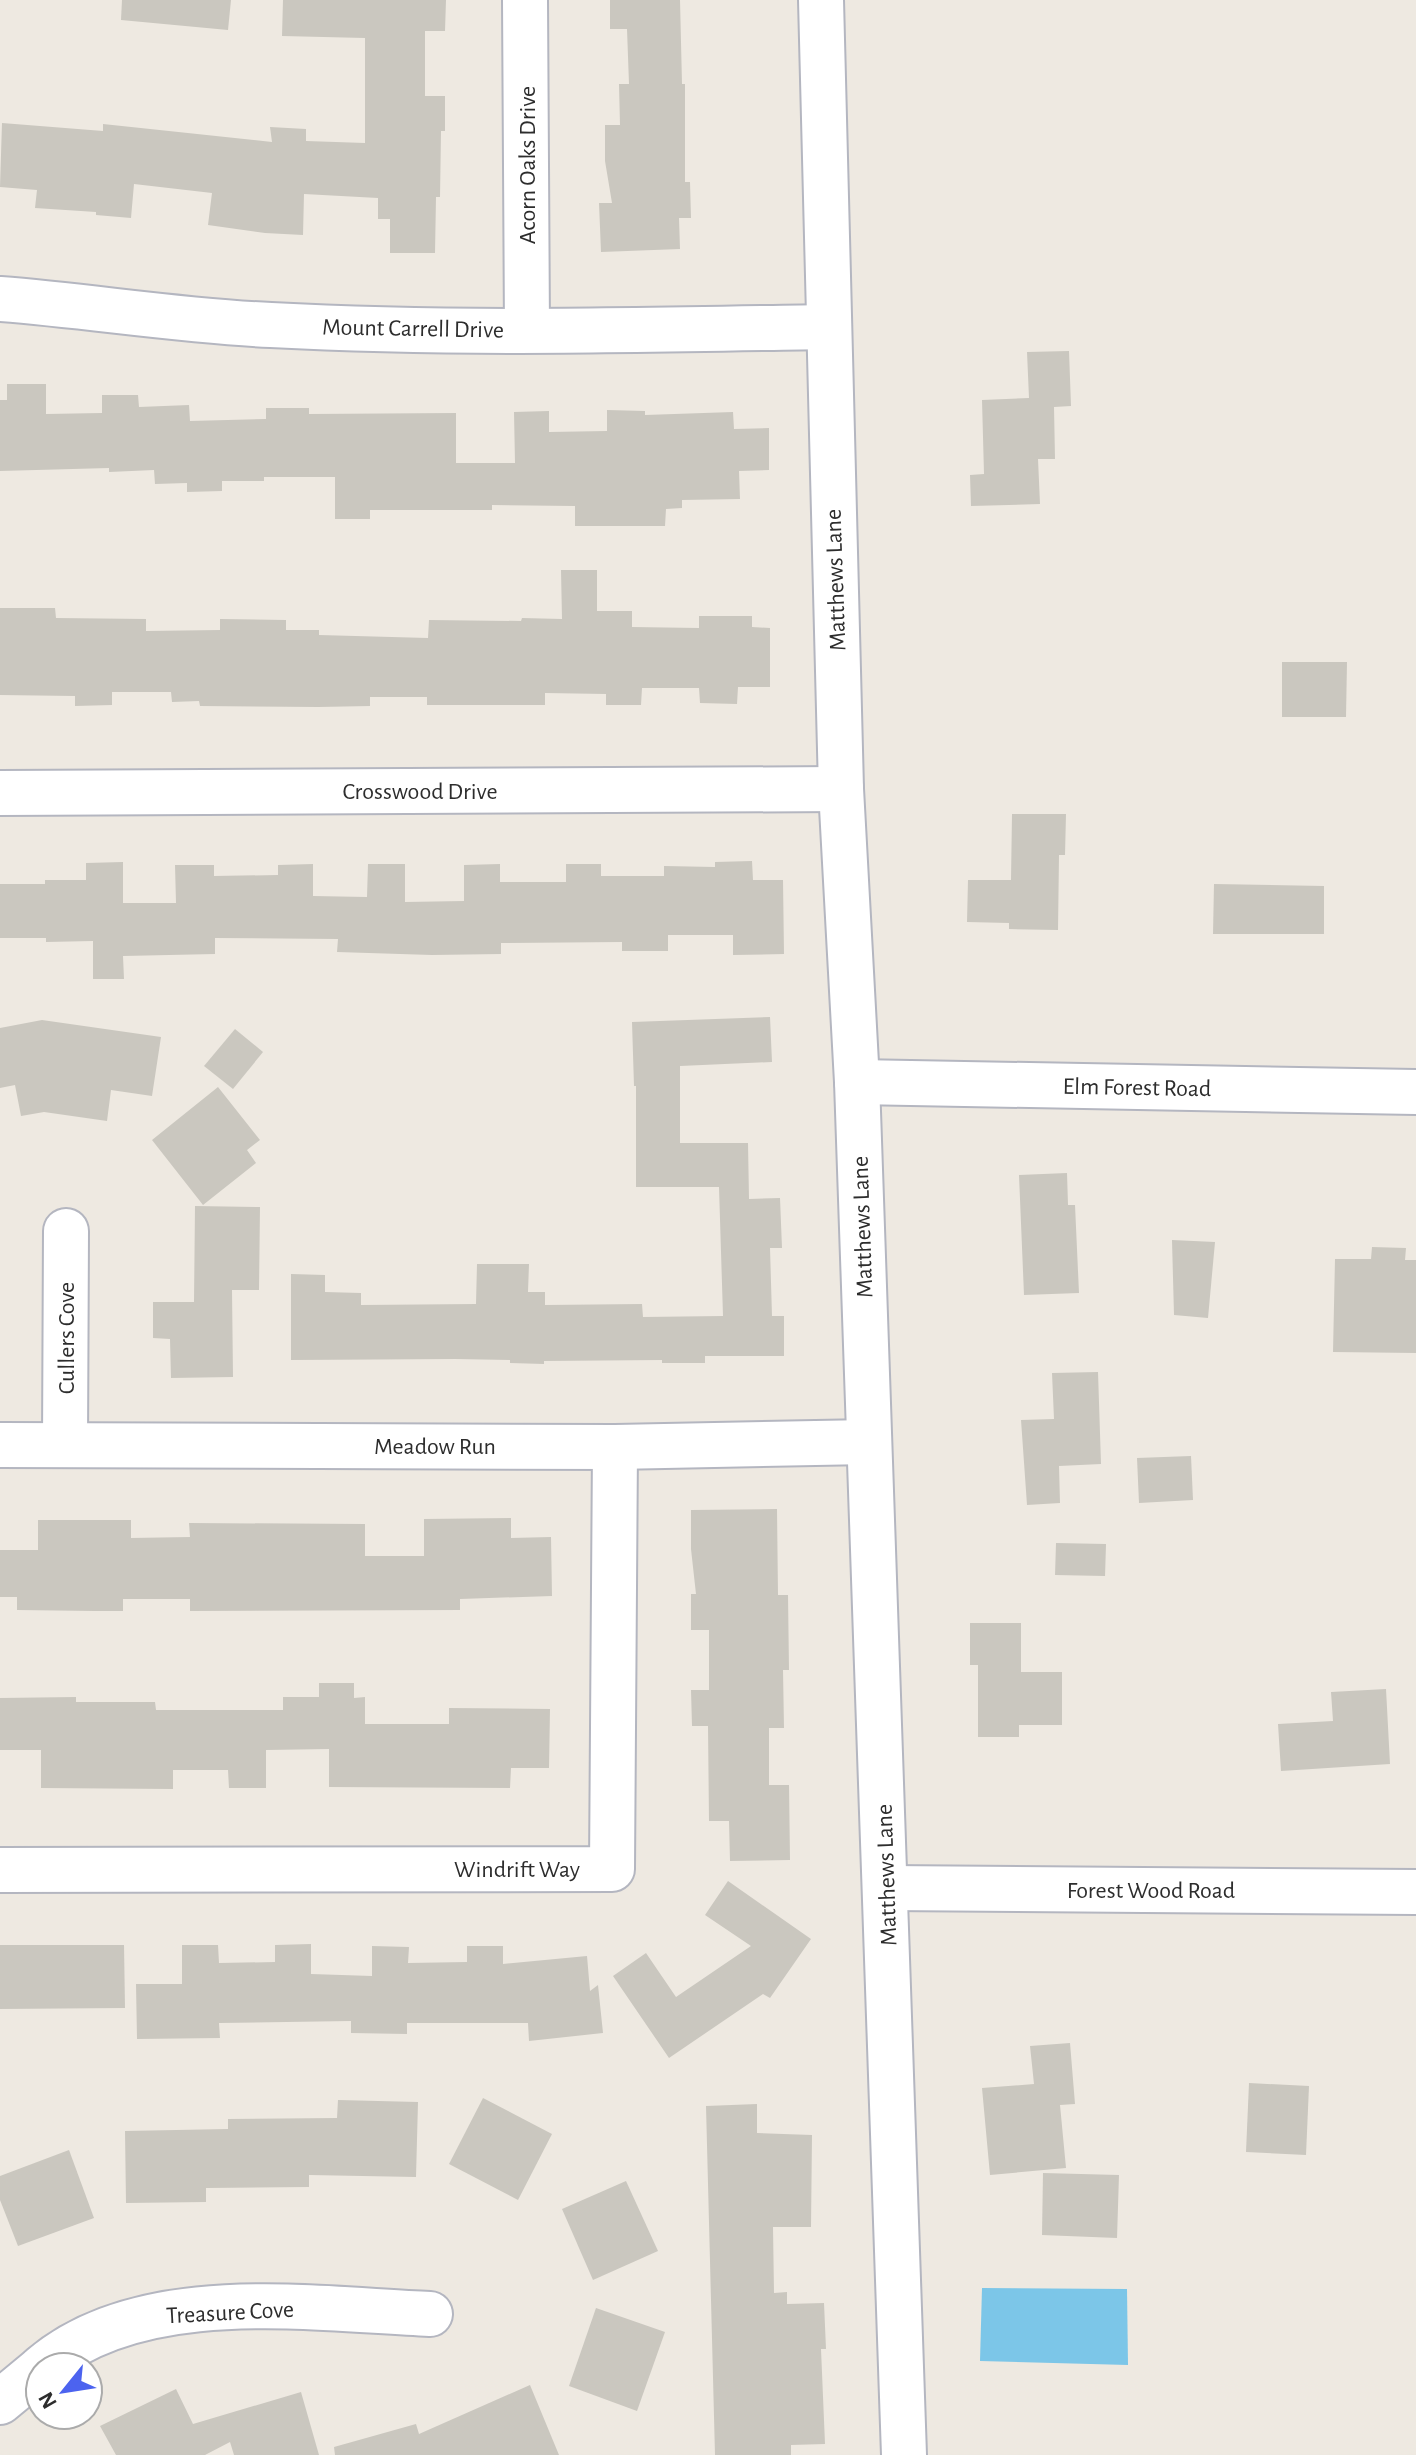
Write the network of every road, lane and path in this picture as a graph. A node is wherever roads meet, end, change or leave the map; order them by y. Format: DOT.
graph roads {
  1 [pos="525,0"];
  2 [pos="821,0"];
  3 [pos="0,299"];
  4 [pos="828,327"];
  5 [pos="527,330"];
  6 [pos="841,789"];
  7 [pos="0,793"];
  8 [pos="857,1082"];
  9 [pos="1416,1092"];
  10 [pos="66,1231"];
  11 [pos="869,1442"];
  12 [pos="0,1445"];
  13 [pos="65,1445"];
  14 [pos="615,1447"];
  15 [pos="0,1870"];
  16 [pos="887,1888"];
  17 [pos="1416,1892"];
  18 [pos="430,2314"];
  19 [pos="65,2351"];
  20 [pos="24,2382"];
  21 [pos="0,2402"];
  22 [pos="904,2455"];
  1 -- 5 [label="street, Acorn Oaks Drive"];
  2 -- 4 [label="street, Matthews Lane"];
  3 -- 5 [label="street, Mount Carrell Drive"];
  4 -- 5 [label="street, Mount Carrell Drive"];
  4 -- 6 [label="street, Matthews Lane"];
  6 -- 7 [label="street, Crosswood Drive"];
  6 -- 8 [label="street, Matthews Lane"];
  8 -- 9 [label="street, Elm Forest Road"];
  8 -- 11 [label="street, Matthews Lane"];
  10 -- 13 [label="street, Cullers Cove"];
  11 -- 14 [label="street, Meadow Run"];
  11 -- 16 [label="street, Matthews Lane"];
  12 -- 13 [label="street, Meadow Run"];
  13 -- 14 [label="street, Meadow Run"];
  14 -- 15 [label="street, Windrift Way"];
  16 -- 17 [label="street, Forest Wood Road"];
  16 -- 22 [label="street, Matthews Lane"];
  18 -- 19 [label="street, Treasure Cove"];
  20 -- 21 [label="street, Treasure Cove"];
}
